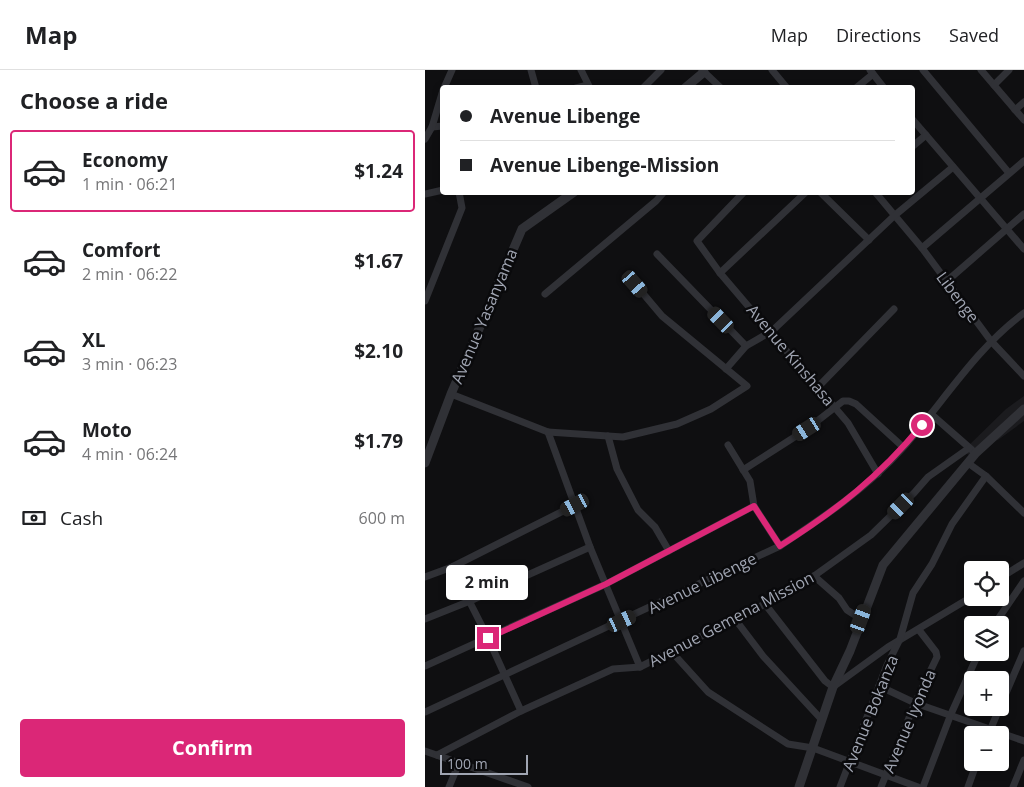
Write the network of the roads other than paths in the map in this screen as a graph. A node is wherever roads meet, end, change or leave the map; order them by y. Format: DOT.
graph roads {
  1 [pos="451,70"];
  2 [pos="531,70"];
  3 [pos="581,70"];
  4 [pos="661,70"];
  5 [pos="772,70"];
  6 [pos="923,70"];
  7 [pos="981,70"];
  8 [pos="1009,70"];
  9 [pos="703,71"];
  10 [pos="871,72"];
  11 [pos="994,84"];
  12 [pos="445,85"];
  13 [pos="535,85"];
  14 [pos="588,85"];
  15 [pos="646,85"];
  16 [pos="688,85"];
  17 [pos="718,85"];
  18 [pos="784,85"];
  19 [pos="859,85"];
  20 [pos="882,85"];
  21 [pos="440,101"];
  22 [pos="1024,102"];
  23 [pos="1015,110"];
  24 [pos="1024,120"];
  25 [pos="915,122"];
  26 [pos="440,126"];
  27 [pos="432,127"];
  28 [pos="927,135"];
  29 [pos="425,139"];
  30 [pos="915,144"];
  31 [pos="1024,161"];
  32 [pos="953,167"];
  33 [pos="1009,173"];
  34 [pos="440,191"];
  35 [pos="425,194"];
  36 [pos="460,195"];
  37 [pos="570,195"];
  38 [pos="662,195"];
  39 [pos="740,195"];
  40 [pos="802,195"];
  41 [pos="823,195"];
  42 [pos="878,195"];
  43 [pos="979,198"];
  44 [pos="1024,214"];
  45 [pos="895,216"];
  46 [pos="1006,229"];
  47 [pos="869,240"];
  48 [pos="922,248"];
  49 [pos="1024,250"];
  50 [pos="657,254"];
  51 [pos="720,273"];
  52 [pos="947,281"];
  53 [pos="635,284"];
  54 [pos="545,294"];
  55 [pos="425,301"];
  56 [pos="894,309"];
  57 [pos="1024,313"];
  58 [pos="772,331"];
  59 [pos="991,341"];
  60 [pos="746,346"];
  61 [pos="726,369"];
  62 [pos="1024,376"];
  63 [pos="818,387"];
  64 [pos="451,394"];
  65 [pos="834,406"];
  66 [pos="1024,409"];
  67 [pos="931,414"];
  68 [pos="548,432"];
  69 [pos="608,436"];
  70 [pos="728,445"];
  71 [pos="903,448"];
  72 [pos="972,450"];
  73 [pos="425,463"];
  74 [pos="968,463"];
  75 [pos="743,470"];
  76 [pos="878,474"];
  77 [pos="986,476"];
  78 [pos="575,505"];
  79 [pos="754,506"];
  80 [pos="1024,513"];
  81 [pos="590,546"];
  82 [pos="780,546"];
  83 [pos="669,551"];
  84 [pos="452,567"];
  85 [pos="1023,567"];
  86 [pos="1009,574"];
  87 [pos="814,576"];
  88 [pos="425,577"];
  89 [pos="1024,581"];
  90 [pos="606,584"];
  91 [pos="470,601"];
  92 [pos="964,602"];
  93 [pos="765,604"];
  94 [pos="1000,616"];
  95 [pos="425,619"];
  96 [pos="735,619"];
  97 [pos="861,619"];
  98 [pos="622,621"];
  99 [pos="919,630"];
  100 [pos="488,638"];
  101 [pos="900,639"];
  102 [pos="1024,650"];
  103 [pos="671,651"];
  104 [pos="975,661"];
  105 [pos="425,666"];
  106 [pos="639,667"];
  107 [pos="505,675"];
  108 [pos="833,686"];
  109 [pos="879,686"];
  110 [pos="915,703"];
  111 [pos="425,712"];
  112 [pos="521,712"];
  113 [pos="951,714"];
  114 [pos="822,720"];
  115 [pos="976,726"];
  116 [pos="992,726"];
  117 [pos="1009,738"];
  118 [pos="1024,742"];
  119 [pos="813,748"];
  120 [pos="425,751"];
  121 [pos="437,755"];
  122 [pos="1024,760"];
  123 [pos="851,761"];
  124 [pos="459,763"];
  125 [pos="974,771"];
  126 [pos="886,774"];
  127 [pos="517,785"];
  128 [pos="449,787"];
  129 [pos="528,787"];
  130 [pos="799,787"];
  131 [pos="840,787"];
  132 [pos="881,787"];
  133 [pos="918,787"];
  134 [pos="923,787"];
  135 [pos="968,787"];
  136 [pos="1013,787"];
  1 -- 12 [label="street"];
  2 -- 13 [label="street"];
  3 -- 14 [label="street"];
  4 -- 15 [label="street"];
  5 -- 18 [label="street"];
  6 -- 33 [label="street"];
  7 -- 11 [label="street"];
  8 -- 11 [label="street"];
  9 -- 16 [label="street"];
  9 -- 17 [label="street"];
  10 -- 19 [label="street"];
  10 -- 20 [label="street"];
  11 -- 23 [label="street"];
  21 -- 27 [label="street"];
  22 -- 23 [label="street"];
  23 -- 24 [label="street"];
  25 -- 28 [label="street"];
  26 -- 27 [label="street"];
  27 -- 29 [label="street"];
  28 -- 30 [label="street"];
  28 -- 32 [label="street"];
  31 -- 33 [label="street"];
  32 -- 43 [label="street"];
  32 -- 45 [label="street"];
  33 -- 43 [label="street"];
  34 -- 35 [label="street"];
  36 -- 55 [label="street"];
  37 -- 64 [label="street, Avenue Yasanyama"];
  38 -- 54 [label="street"];
  39 -- 51 [label="street, Avenue Kinshasa"];
  40 -- 51 [label="street"];
  41 -- 47 [label="street"];
  42 -- 45 [label="street, Libenge"];
  43 -- 46 [label="street"];
  43 -- 48 [label="street"];
  44 -- 46 [label="street"];
  45 -- 47 [label="street"];
  45 -- 48 [label="street, Libenge"];
  46 -- 49 [label="street"];
  46 -- 52 [label="street"];
  47 -- 58 [label="street"];
  48 -- 52 [label="street, Libenge"];
  50 -- 60 [label="street"];
  51 -- 58 [label="street, Avenue Kinshasa"];
  52 -- 59 [label="street, Libenge"];
  53 -- 61 [label="street"];
  56 -- 63 [label="street"];
  57 -- 59 [label="street, Avenue Libenge"];
  58 -- 60 [label="street"];
  58 -- 63 [label="street, Avenue Kinshasa"];
  59 -- 62 [label="street, Libenge"];
  59 -- 67 [label="street, Avenue Libenge"];
  60 -- 61 [label="street"];
  61 -- 69 [label="street"];
  63 -- 65 [label="street, Avenue Kinshasa"];
  64 -- 68 [label="street"];
  64 -- 73 [label="street, Avenue Yasanyama"];
  65 -- 71 [label="street"];
  65 -- 75 [label="street"];
  65 -- 76 [label="street, Avenue Kinshasa"];
  66 -- 72 [label="street"];
  67 -- 71 [label="street, Avenue Libenge"];
  67 -- 72 [label="street"];
  68 -- 69 [label="street"];
  68 -- 78 [label="street"];
  69 -- 83 [label="street"];
  70 -- 75 [label="street"];
  71 -- 76 [label="street, Avenue Libenge"];
  72 -- 74 [label="street"];
  72 -- 87 [label="street, Avenue Gemena Mission"];
  74 -- 77 [label="street"];
  74 -- 97 [label="street"];
  75 -- 79 [label="street"];
  76 -- 82 [label="street, Avenue Libenge"];
  77 -- 80 [label="street"];
  77 -- 101 [label="street, Avenue Bokanza"];
  78 -- 81 [label="street"];
  78 -- 84 [label="street"];
  79 -- 82 [label="street"];
  79 -- 83 [label="street"];
  81 -- 90 [label="street"];
  81 -- 91 [label="street"];
  82 -- 98 [label="street, Avenue Libenge"];
  83 -- 90 [label="street"];
  84 -- 88 [label="street"];
  84 -- 91 [label="street"];
  85 -- 86 [label="street"];
  87 -- 93 [label="street, Avenue Gemena Mission"];
  87 -- 97 [label="street"];
  89 -- 94 [label="street"];
  90 -- 98 [label="street"];
  90 -- 100 [label="street"];
  91 -- 95 [label="street"];
  91 -- 100 [label="street"];
  92 -- 99 [label="street"];
  93 -- 96 [label="street, Avenue Gemena Mission"];
  93 -- 108 [label="street"];
  96 -- 103 [label="street, Avenue Gemena Mission"];
  96 -- 114 [label="street"];
  97 -- 108 [label="street"];
  98 -- 106 [label="street"];
  98 -- 107 [label="street, Avenue Libenge"];
  99 -- 101 [label="street"];
  99 -- 110 [label="street, Avenue Iyonda"];
  100 -- 105 [label="street"];
  100 -- 107 [label="street"];
  101 -- 108 [label="street"];
  101 -- 109 [label="street, Avenue Bokanza"];
  102 -- 116 [label="street"];
  103 -- 106 [label="street, Avenue Gemena Mission"];
  103 -- 119 [label="street"];
  104 -- 113 [label="street"];
  106 -- 112 [label="street, Avenue Gemena Mission"];
  107 -- 111 [label="street, Avenue Libenge"];
  107 -- 112 [label="street"];
  108 -- 114 [label="street"];
  109 -- 110 [label="street"];
  109 -- 123 [label="street, Avenue Bokanza"];
  110 -- 113 [label="street"];
  110 -- 126 [label="street, Avenue Iyonda"];
  112 -- 121 [label="street, Avenue Gemena Mission"];
  113 -- 115 [label="street"];
  113 -- 134 [label="street"];
  114 -- 119 [label="street"];
  117 -- 118 [label="street"];
  119 -- 123 [label="street"];
  119 -- 130 [label="street"];
  120 -- 121 [label="street"];
  121 -- 124 [label="street"];
  122 -- 136 [label="street"];
  123 -- 126 [label="street"];
  123 -- 131 [label="street, Avenue Bokanza"];
  124 -- 127 [label="street"];
  124 -- 128 [label="street"];
  125 -- 135 [label="street"];
  126 -- 132 [label="street, Avenue Iyonda"];
  126 -- 133 [label="street"];
  127 -- 129 [label="street"];
}
